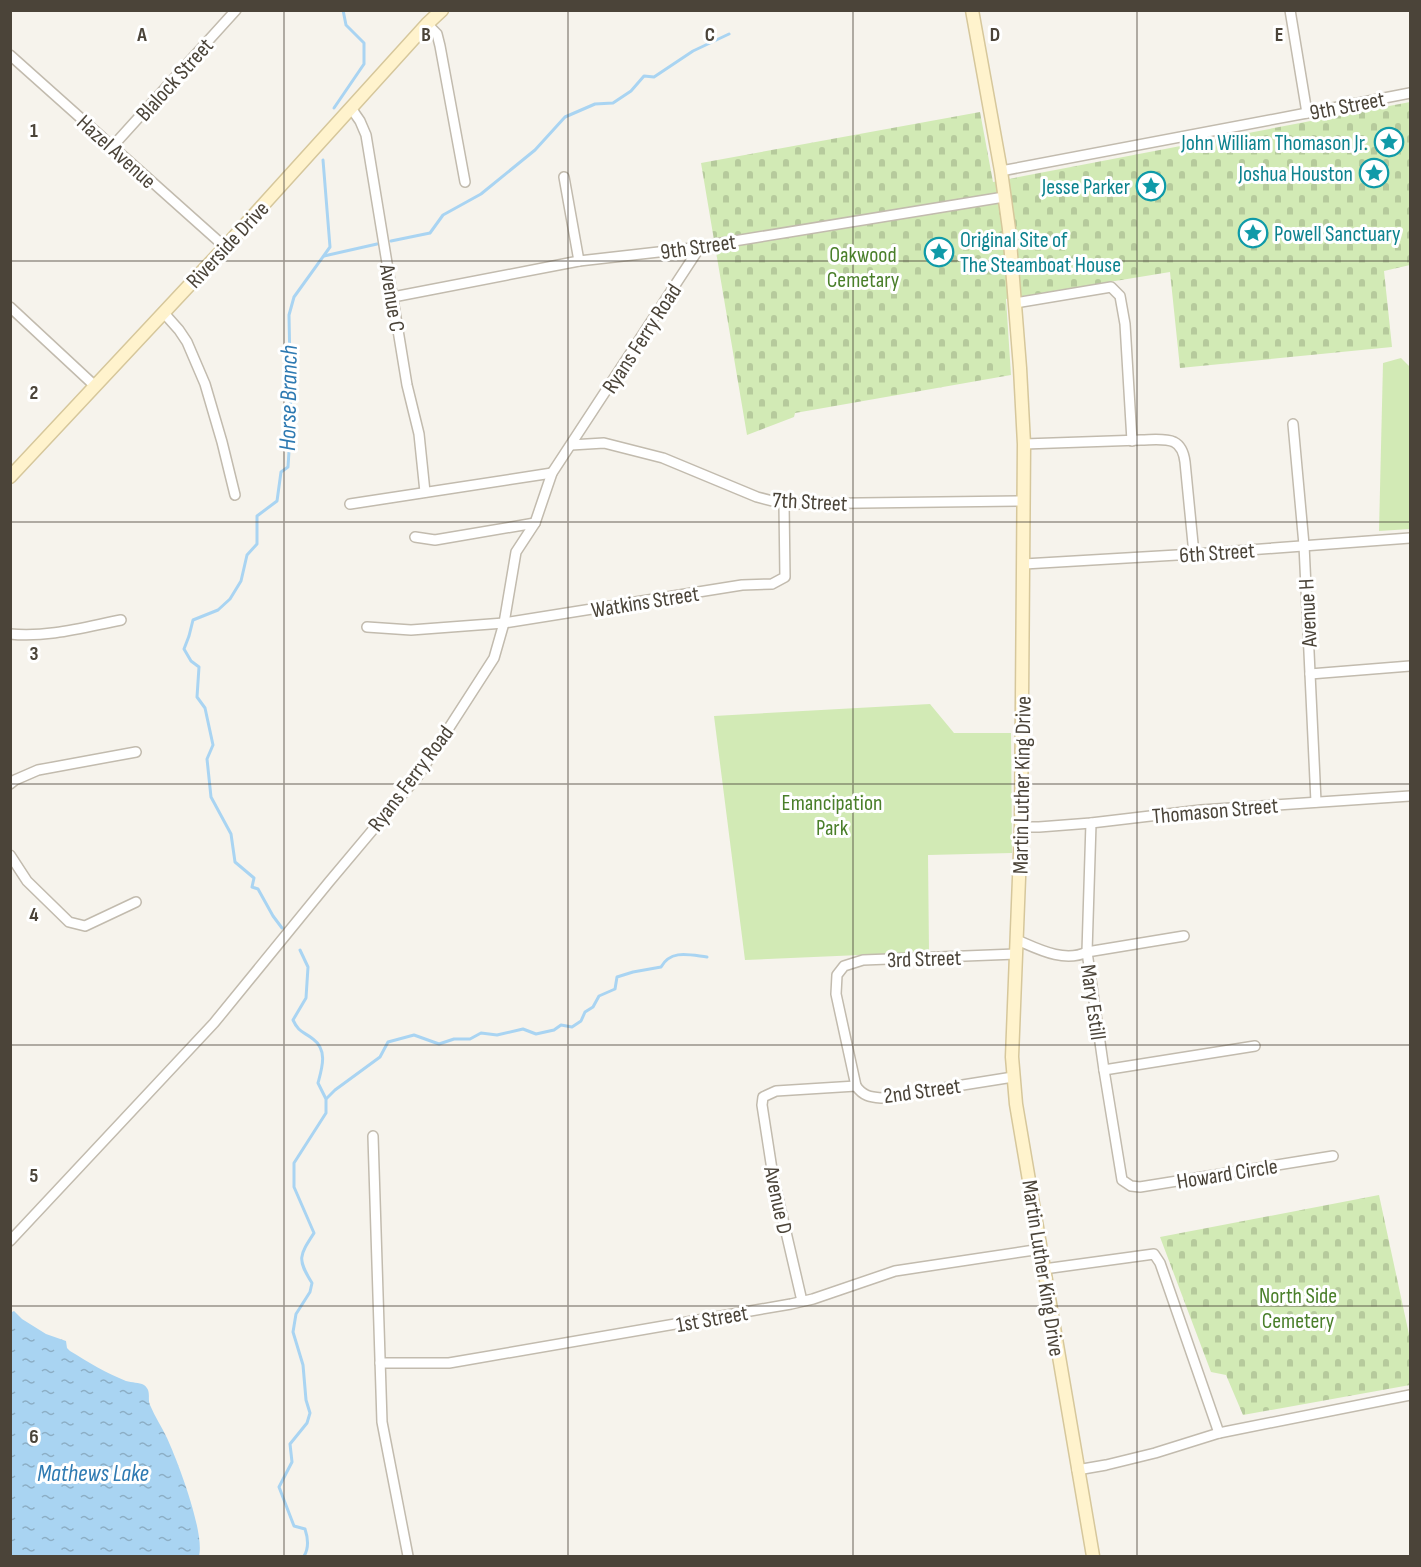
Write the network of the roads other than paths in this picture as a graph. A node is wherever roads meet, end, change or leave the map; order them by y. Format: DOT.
graph roads {
  1 [pos="236,10"];
  2 [pos="442,10"];
  3 [pos="972,10"];
  4 [pos="1290,10"];
  5 [pos="428,24"];
  6 [pos="10,55"];
  7 [pos="1410,93"];
  8 [pos="351,108"];
  9 [pos="1307,113"];
  10 [pos="112,147"];
  11 [pos="1000,171"];
  12 [pos="564,177"];
  13 [pos="465,182"];
  14 [pos="1004,197"];
  15 [pos="700,246"];
  16 [pos="225,247"];
  17 [pos="579,261"];
  18 [pos="393,297"];
  19 [pos="1015,303"];
  20 [pos="10,307"];
  21 [pos="163,312"];
  22 [pos="94,386"];
  23 [pos="1293,424"];
  24 [pos="1132,441"];
  25 [pos="1024,444"];
  26 [pos="571,445"];
  27 [pos="552,473"];
  28 [pos="10,477"];
  29 [pos="425,492"];
  30 [pos="235,495"];
  31 [pos="1023,501"];
  32 [pos="350,504"];
  33 [pos="784,504"];
  34 [pos="535,523"];
  35 [pos="415,537"];
  36 [pos="1410,538"];
  37 [pos="1304,545"];
  38 [pos="1194,554"];
  39 [pos="1024,564"];
  40 [pos="120,620"];
  41 [pos="504,623"];
  42 [pos="367,627"];
  43 [pos="10,634"];
  44 [pos="1410,666"];
  45 [pos="1310,674"];
  46 [pos="136,752"];
  47 [pos="10,784"];
  48 [pos="1410,796"];
  49 [pos="1316,802"];
  50 [pos="1092,823"];
  51 [pos="1021,827"];
  52 [pos="10,855"];
  53 [pos="136,902"];
  54 [pos="1184,936"];
  55 [pos="1017,940"];
  56 [pos="1087,952"];
  57 [pos="1016,954"];
  58 [pos="1255,1046"];
  59 [pos="1104,1070"];
  60 [pos="1013,1077"];
  61 [pos="856,1086"];
  62 [pos="763,1097"];
  63 [pos="373,1136"];
  64 [pos="1333,1156"];
  65 [pos="1122,1180"];
  66 [pos="10,1241"];
  67 [pos="1041,1249"];
  68 [pos="1044,1269"];
  69 [pos="802,1301"];
  70 [pos="380,1363"];
  71 [pos="1410,1395"];
  72 [pos="1219,1433"];
  73 [pos="1077,1470"];
  74 [pos="408,1557"];
  75 [pos="1093,1557"];
  1 -- 10 [label="street, Blalock Street"];
  2 -- 5 [label="street, Riverside Drive"];
  3 -- 11 [label="street, Martin Luther King Drive"];
  4 -- 9 [label="street"];
  5 -- 8 [label="street, Riverside Drive"];
  5 -- 13 [label="street"];
  6 -- 10 [label="street, Hazel Avenue"];
  7 -- 9 [label="street, 9th Street"];
  8 -- 16 [label="street, Riverside Drive"];
  8 -- 18 [label="street, Avenue C"];
  9 -- 11 [label="street, 9th Street"];
  10 -- 16 [label="street, Hazel Avenue"];
  11 -- 14 [label="street, Martin Luther King Drive"];
  12 -- 17 [label="street"];
  14 -- 15 [label="street, 9th Street"];
  14 -- 19 [label="street, Martin Luther King Drive"];
  15 -- 17 [label="street, 9th Street"];
  15 -- 26 [label="street, Ryans Ferry Road"];
  16 -- 21 [label="street, Riverside Drive"];
  17 -- 18 [label="street, 9th Street"];
  18 -- 29 [label="street, Avenue C"];
  19 -- 24 [label="street"];
  19 -- 25 [label="street, Martin Luther King Drive"];
  20 -- 22 [label="street"];
  21 -- 22 [label="street, Riverside Drive"];
  21 -- 30 [label="street"];
  22 -- 28 [label="street, Riverside Drive"];
  23 -- 37 [label="street, Avenue H"];
  24 -- 25 [label="street"];
  24 -- 38 [label="street"];
  25 -- 31 [label="street, Martin Luther King Drive"];
  26 -- 27 [label="street, Ryans Ferry Road"];
  26 -- 33 [label="street, 7th Street"];
  27 -- 29 [label="street"];
  27 -- 34 [label="street, Ryans Ferry Road"];
  29 -- 32 [label="street"];
  31 -- 33 [label="street, 7th Street"];
  31 -- 39 [label="street, Martin Luther King Drive"];
  33 -- 41 [label="street, Watkins Street"];
  34 -- 35 [label="street"];
  34 -- 41 [label="street, Ryans Ferry Road"];
  36 -- 37 [label="street, 6th Street"];
  37 -- 38 [label="street, 6th Street"];
  37 -- 45 [label="street, Avenue H"];
  38 -- 39 [label="street, 6th Street"];
  39 -- 51 [label="street, Martin Luther King Drive"];
  40 -- 43 [label="street"];
  41 -- 42 [label="street, Watkins Street"];
  41 -- 66 [label="street, Ryans Ferry Road"];
  44 -- 45 [label="street"];
  45 -- 49 [label="street, Avenue H"];
  46 -- 47 [label="street"];
  48 -- 49 [label="street, Thomason Street"];
  49 -- 50 [label="street, Thomason Street"];
  50 -- 51 [label="street, Thomason Street"];
  50 -- 56 [label="street, Mary Estill"];
  51 -- 55 [label="street, Martin Luther King Drive"];
  52 -- 53 [label="street"];
  54 -- 56 [label="street"];
  55 -- 56 [label="street"];
  55 -- 57 [label="street, Martin Luther King Drive"];
  56 -- 59 [label="street, Mary Estill"];
  57 -- 60 [label="street, Martin Luther King Drive"];
  57 -- 61 [label="street, 3rd Street"];
  58 -- 59 [label="street"];
  59 -- 65 [label="street, Mary Estill"];
  60 -- 61 [label="street, 2nd Street"];
  60 -- 67 [label="street, Martin Luther King Drive"];
  61 -- 62 [label="street, 2nd Street"];
  62 -- 69 [label="street, Avenue D"];
  63 -- 70 [label="street"];
  64 -- 65 [label="street, Howard Circle"];
  67 -- 68 [label="street, Martin Luther King Drive"];
  67 -- 69 [label="street, 1st Street"];
  68 -- 72 [label="street"];
  68 -- 73 [label="street, Martin Luther King Drive"];
  69 -- 70 [label="street, 1st Street"];
  70 -- 74 [label="street"];
  71 -- 72 [label="street"];
  72 -- 73 [label="street"];
  73 -- 75 [label="street, Martin Luther King Drive"];
}
